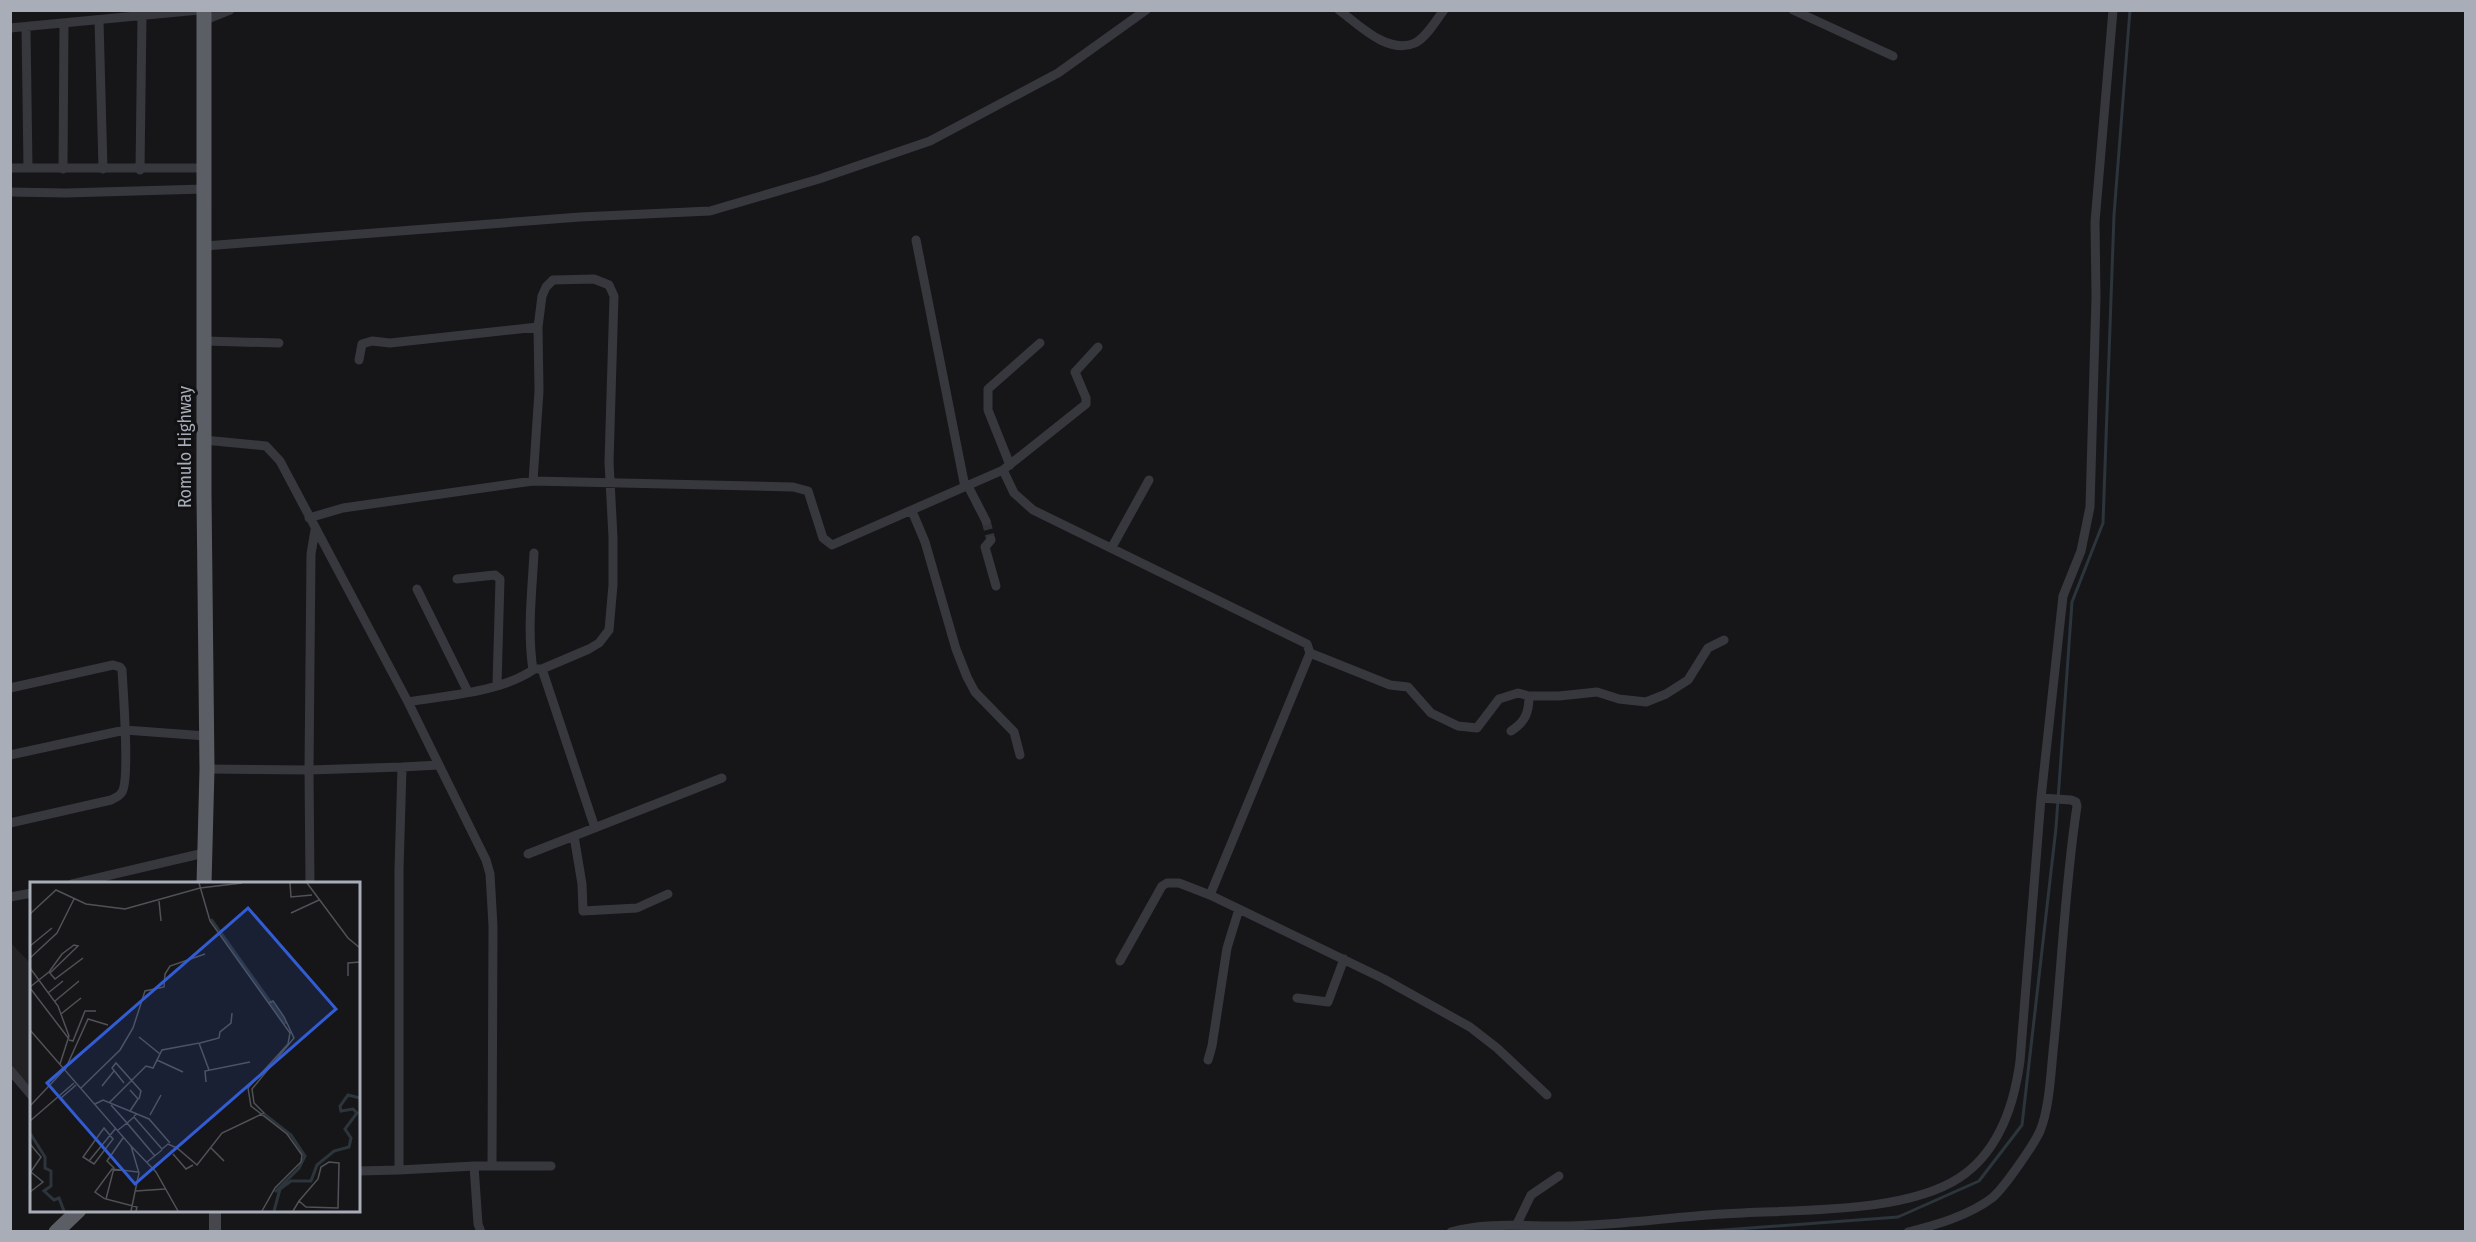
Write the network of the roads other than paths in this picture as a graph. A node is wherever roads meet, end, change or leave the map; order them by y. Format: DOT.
graph roads {
  1 [pos="230,10"];
  2 [pos="1146,10"];
  3 [pos="1339,10"];
  4 [pos="1444,10"];
  5 [pos="1793,10"];
  6 [pos="2113,10"];
  7 [pos="203,14"];
  8 [pos="142,16"];
  9 [pos="99,20"];
  10 [pos="64,23"];
  11 [pos="26,27"];
  12 [pos="10,28"];
  13 [pos="1893,56"];
  14 [pos="10,168"];
  15 [pos="28,168"];
  16 [pos="204,168"];
  17 [pos="63,169"];
  18 [pos="103,169"];
  19 [pos="140,170"];
  20 [pos="204,189"];
  21 [pos="10,192"];
  22 [pos="916,240"];
  23 [pos="205,246"];
  24 [pos="538,327"];
  25 [pos="205,341"];
  26 [pos="279,343"];
  27 [pos="1040,343"];
  28 [pos="1098,347"];
  29 [pos="359,360"];
  30 [pos="204,440"];
  31 [pos="1006,467"];
  32 [pos="1149,480"];
  33 [pos="533,481"];
  34 [pos="611,482"];
  35 [pos="967,487"];
  36 [pos="912,511"];
  37 [pos="309,518"];
  38 [pos="986,521"];
  39 [pos="315,530"];
  40 [pos="991,540"];
  41 [pos="1112,547"];
  42 [pos="534,553"];
  43 [pos="457,579"];
  44 [pos="996,585"];
  45 [pos="417,589"];
  46 [pos="1724,640"];
  47 [pos="1310,653"];
  48 [pos="537,669"];
  49 [pos="496,685"];
  50 [pos="10,688"];
  51 [pos="468,692"];
  52 [pos="1529,696"];
  53 [pos="408,702"];
  54 [pos="125,730"];
  55 [pos="1511,731"];
  56 [pos="206,736"];
  57 [pos="10,755"];
  58 [pos="1020,755"];
  59 [pos="439,765"];
  60 [pos="402,767"];
  61 [pos="207,769"];
  62 [pos="309,770"];
  63 [pos="722,778"];
  64 [pos="2046,798"];
  65 [pos="10,823"];
  66 [pos="595,828"];
  67 [pos="574,836"];
  68 [pos="204,853"];
  69 [pos="528,854"];
  70 [pos="81,882"];
  71 [pos="204,882"];
  72 [pos="310,882"];
  73 [pos="30,893"];
  74 [pos="668,894"];
  75 [pos="1210,895"];
  76 [pos="10,897"];
  77 [pos="1239,909"];
  78 [pos="1344,959"];
  79 [pos="1120,961"];
  80 [pos="1298,998"];
  81 [pos="1208,1060"];
  82 [pos="10,1070"];
  83 [pos="30,1094"];
  84 [pos="1547,1095"];
  85 [pos="474,1166"];
  86 [pos="492,1166"];
  87 [pos="551,1166"];
  88 [pos="399,1170"];
  89 [pos="360,1171"];
  90 [pos="1559,1176"];
  91 [pos="77,1212"];
  92 [pos="215,1212"];
  93 [pos="1516,1226"];
  94 [pos="57,1232"];
  95 [pos="214,1232"];
  96 [pos="481,1232"];
  97 [pos="1451,1232"];
  98 [pos="1908,1232"];
  1 -- 7 [label="street"];
  2 -- 23 [label="street"];
  3 -- 4 [label="street"];
  5 -- 13 [label="street"];
  6 -- 64 [label="street"];
  7 -- 8 [label="street"];
  7 -- 16 [label="highway, Romulo Highway"];
  8 -- 9 [label="street"];
  8 -- 19 [label="street"];
  9 -- 10 [label="street"];
  9 -- 18 [label="street"];
  10 -- 11 [label="street"];
  10 -- 17 [label="street"];
  11 -- 12 [label="street"];
  11 -- 15 [label="street"];
  14 -- 15 [label="street"];
  15 -- 17 [label="street"];
  16 -- 19 [label="street"];
  16 -- 20 [label="highway, Romulo Highway"];
  17 -- 18 [label="street"];
  18 -- 19 [label="street"];
  20 -- 21 [label="street"];
  20 -- 23 [label="highway, Romulo Highway"];
  22 -- 35 [label="street"];
  23 -- 25 [label="highway, Romulo Highway"];
  24 -- 29 [label="street"];
  24 -- 33 [label="street"];
  24 -- 34 [label="street"];
  25 -- 26 [label="street"];
  25 -- 30 [label="highway, Romulo Highway"];
  27 -- 31 [label="street"];
  28 -- 31 [label="street"];
  30 -- 37 [label="street"];
  30 -- 56 [label="highway, Romulo Highway"];
  31 -- 35 [label="street"];
  31 -- 41 [label="street"];
  32 -- 41 [label="street"];
  33 -- 34 [label="street"];
  33 -- 37 [label="street"];
  34 -- 36 [label="street"];
  34 -- 48 [label="street"];
  35 -- 36 [label="street"];
  35 -- 38 [label="street"];
  36 -- 58 [label="street"];
  37 -- 39 [label="street"];
  39 -- 53 [label="street"];
  39 -- 62 [label="street"];
  40 -- 44 [label="street"];
  41 -- 47 [label="street"];
  42 -- 48 [label="street"];
  43 -- 49 [label="street"];
  45 -- 51 [label="street"];
  46 -- 52 [label="street"];
  47 -- 52 [label="street"];
  47 -- 75 [label="street"];
  48 -- 49 [label="street"];
  48 -- 66 [label="street"];
  49 -- 51 [label="street"];
  50 -- 54 [label="street"];
  51 -- 53 [label="street"];
  52 -- 55 [label="street"];
  53 -- 59 [label="street"];
  54 -- 56 [label="street"];
  54 -- 57 [label="street"];
  54 -- 65 [label="street"];
  56 -- 61 [label="highway, Romulo Highway"];
  59 -- 60 [label="street"];
  59 -- 86 [label="street"];
  60 -- 62 [label="street"];
  60 -- 88 [label="street"];
  61 -- 62 [label="street"];
  61 -- 68 [label="highway, Romulo Highway"];
  62 -- 72 [label="street"];
  63 -- 66 [label="street"];
  64 -- 93 [label="street"];
  64 -- 98 [label="street"];
  66 -- 67 [label="street"];
  67 -- 69 [label="street"];
  67 -- 74 [label="street"];
  68 -- 70 [label="street"];
  68 -- 71 [label="highway, Romulo Highway"];
  73 -- 76 [label="street"];
  75 -- 77 [label="street"];
  75 -- 79 [label="street"];
  77 -- 78 [label="street"];
  77 -- 81 [label="street"];
  78 -- 80 [label="street"];
  78 -- 84 [label="street"];
  82 -- 83 [label="street"];
  85 -- 86 [label="street"];
  85 -- 88 [label="street"];
  85 -- 96 [label="street"];
  86 -- 87 [label="street"];
  88 -- 89 [label="street"];
  90 -- 93 [label="street"];
  91 -- 94 [label="highway"];
  92 -- 95 [label="main road"];
  93 -- 97 [label="street"];
}
